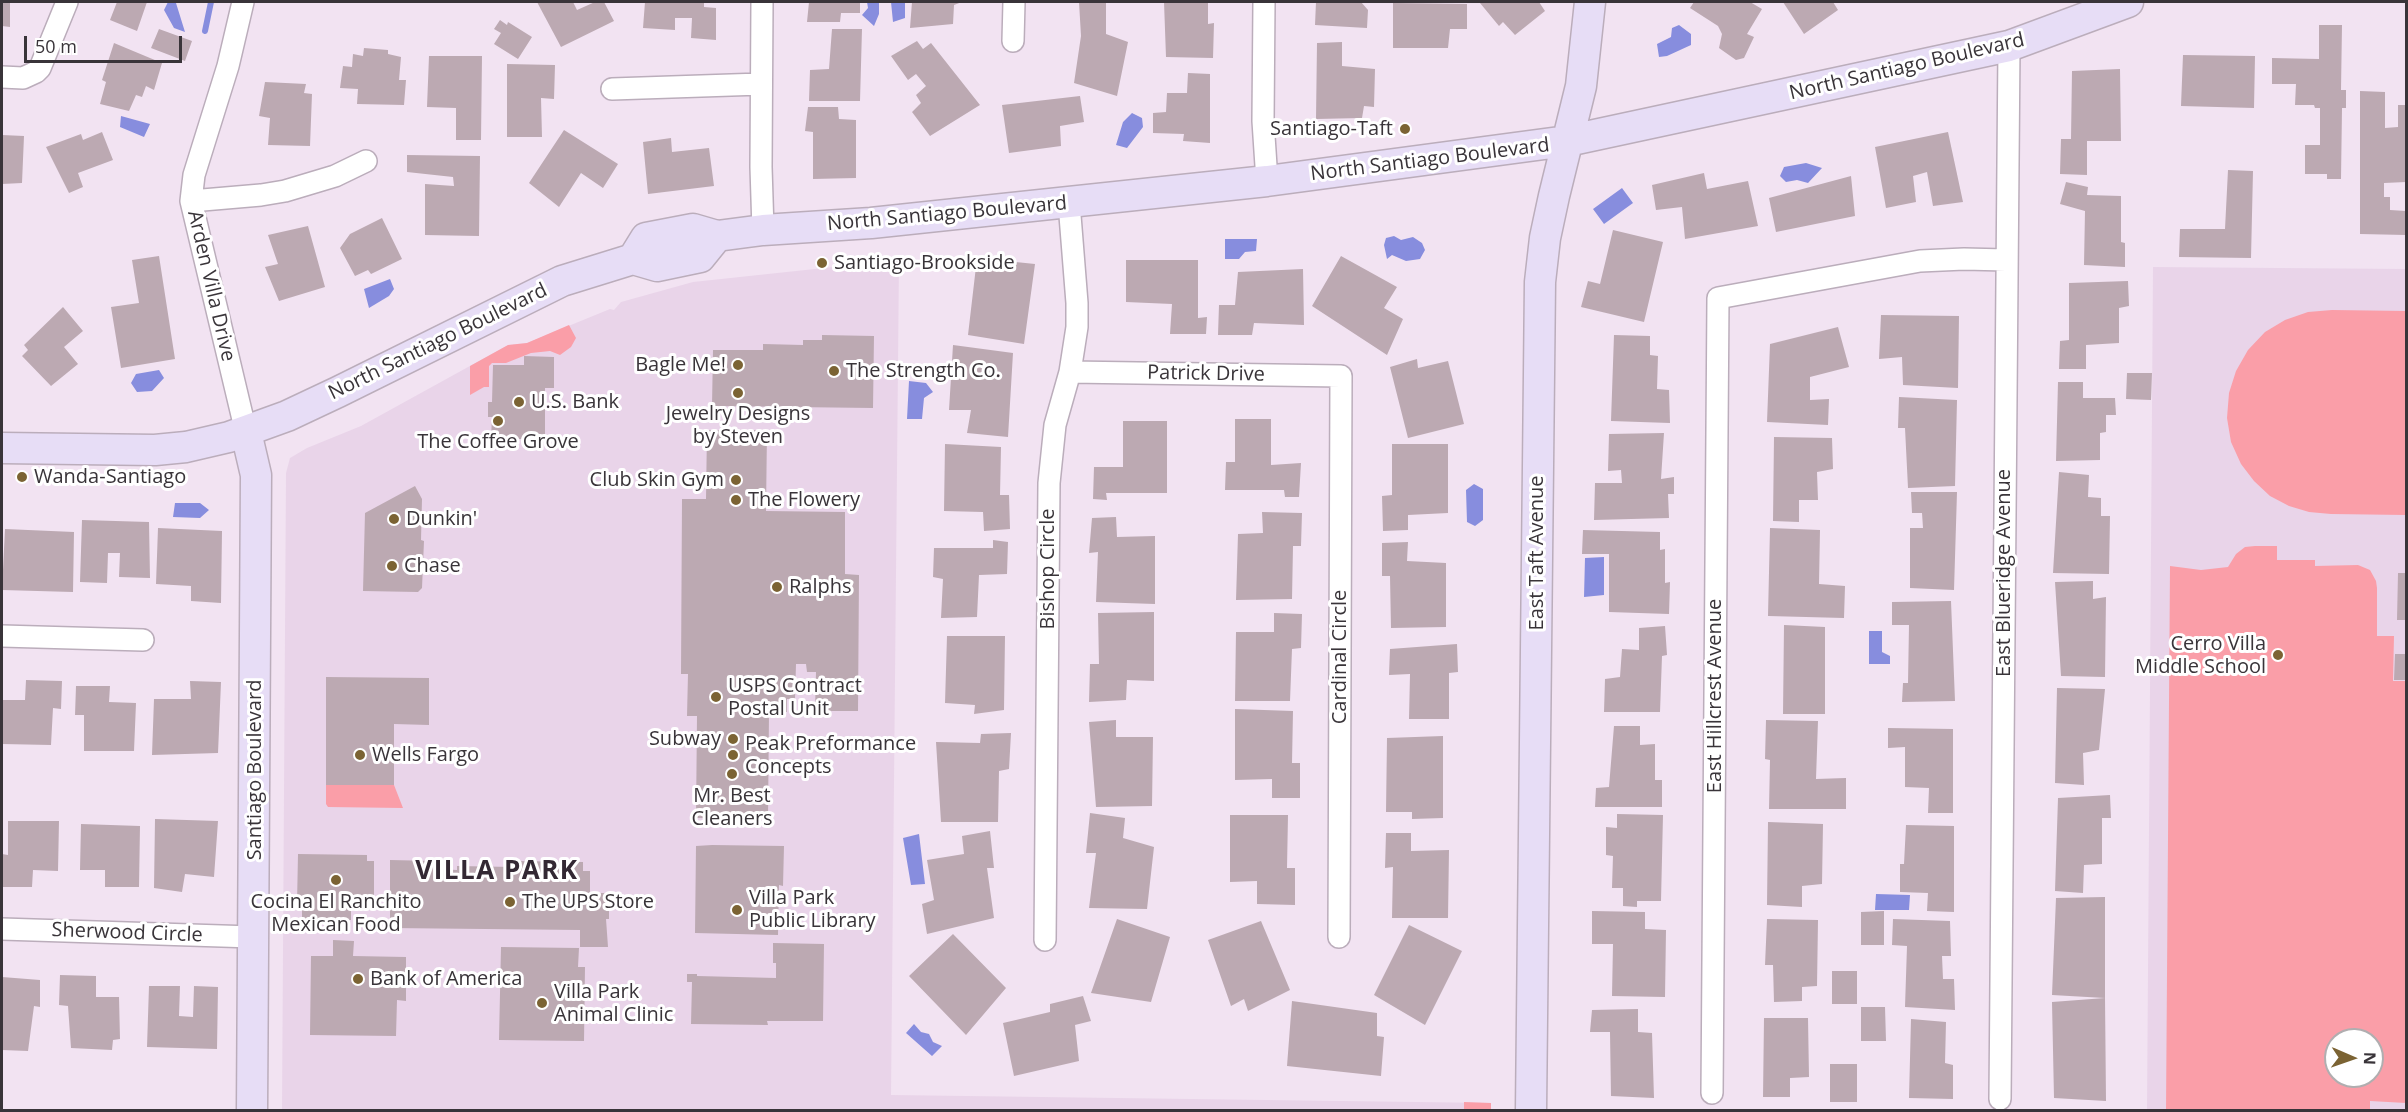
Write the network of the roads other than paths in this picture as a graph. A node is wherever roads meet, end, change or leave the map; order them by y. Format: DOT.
graph roads {
  1 [pos="67,2"];
  2 [pos="243,2"];
  3 [pos="762,2"];
  4 [pos="1014,2"];
  5 [pos="1264,2"];
  6 [pos="1590,2"];
  7 [pos="2128,2"];
  8 [pos="1013,41"];
  9 [pos="2009,46"];
  10 [pos="2,77"];
  11 [pos="761,84"];
  12 [pos="612,89"];
  13 [pos="1567,141"];
  14 [pos="366,161"];
  15 [pos="1267,181"];
  16 [pos="191,201"];
  17 [pos="1069,203"];
  18 [pos="763,230"];
  19 [pos="2006,260"];
  20 [pos="1070,372"];
  21 [pos="1341,376"];
  22 [pos="246,432"];
  23 [pos="2,448"];
  24 [pos="2,636"];
  25 [pos="143,640"];
  26 [pos="2,929"];
  27 [pos="253,937"];
  28 [pos="1339,938"];
  29 [pos="1046,940"];
  30 [pos="1712,1093"];
  31 [pos="2000,1099"];
  32 [pos="252,1110"];
  33 [pos="1532,1110"];
  1 -- 10 [label="street"];
  2 -- 16 [label="street, Arden Villa Drive"];
  3 -- 11 [label="street"];
  4 -- 8 [label="street"];
  5 -- 15 [label="street"];
  6 -- 13 [label="main road, East Taft Avenue"];
  7 -- 9 [label="main road, North Santiago Boulevard"];
  9 -- 13 [label="main road, North Santiago Boulevard"];
  9 -- 19 [label="street, East Blueridge Avenue"];
  11 -- 12 [label="street"];
  11 -- 18 [label="street"];
  13 -- 15 [label="main road, North Santiago Boulevard"];
  13 -- 33 [label="main road, East Taft Avenue"];
  14 -- 16 [label="street"];
  15 -- 17 [label="main road, North Santiago Boulevard"];
  16 -- 22 [label="street, Arden Villa Drive"];
  17 -- 18 [label="main road, North Santiago Boulevard"];
  17 -- 20 [label="street, Bishop Circle"];
  18 -- 22 [label="main road, North Santiago Boulevard"];
  19 -- 30 [label="street, East Hillcrest Avenue"];
  19 -- 31 [label="street, East Blueridge Avenue"];
  20 -- 21 [label="street, Patrick Drive"];
  20 -- 29 [label="street, Bishop Circle"];
  21 -- 28 [label="street, Cardinal Circle"];
  22 -- 23 [label="main road, North Santiago Boulevard"];
  22 -- 27 [label="main road, Santiago Boulevard"];
  24 -- 25 [label="street"];
  26 -- 27 [label="street, Sherwood Circle"];
  27 -- 32 [label="main road, Santiago Boulevard"];
}
